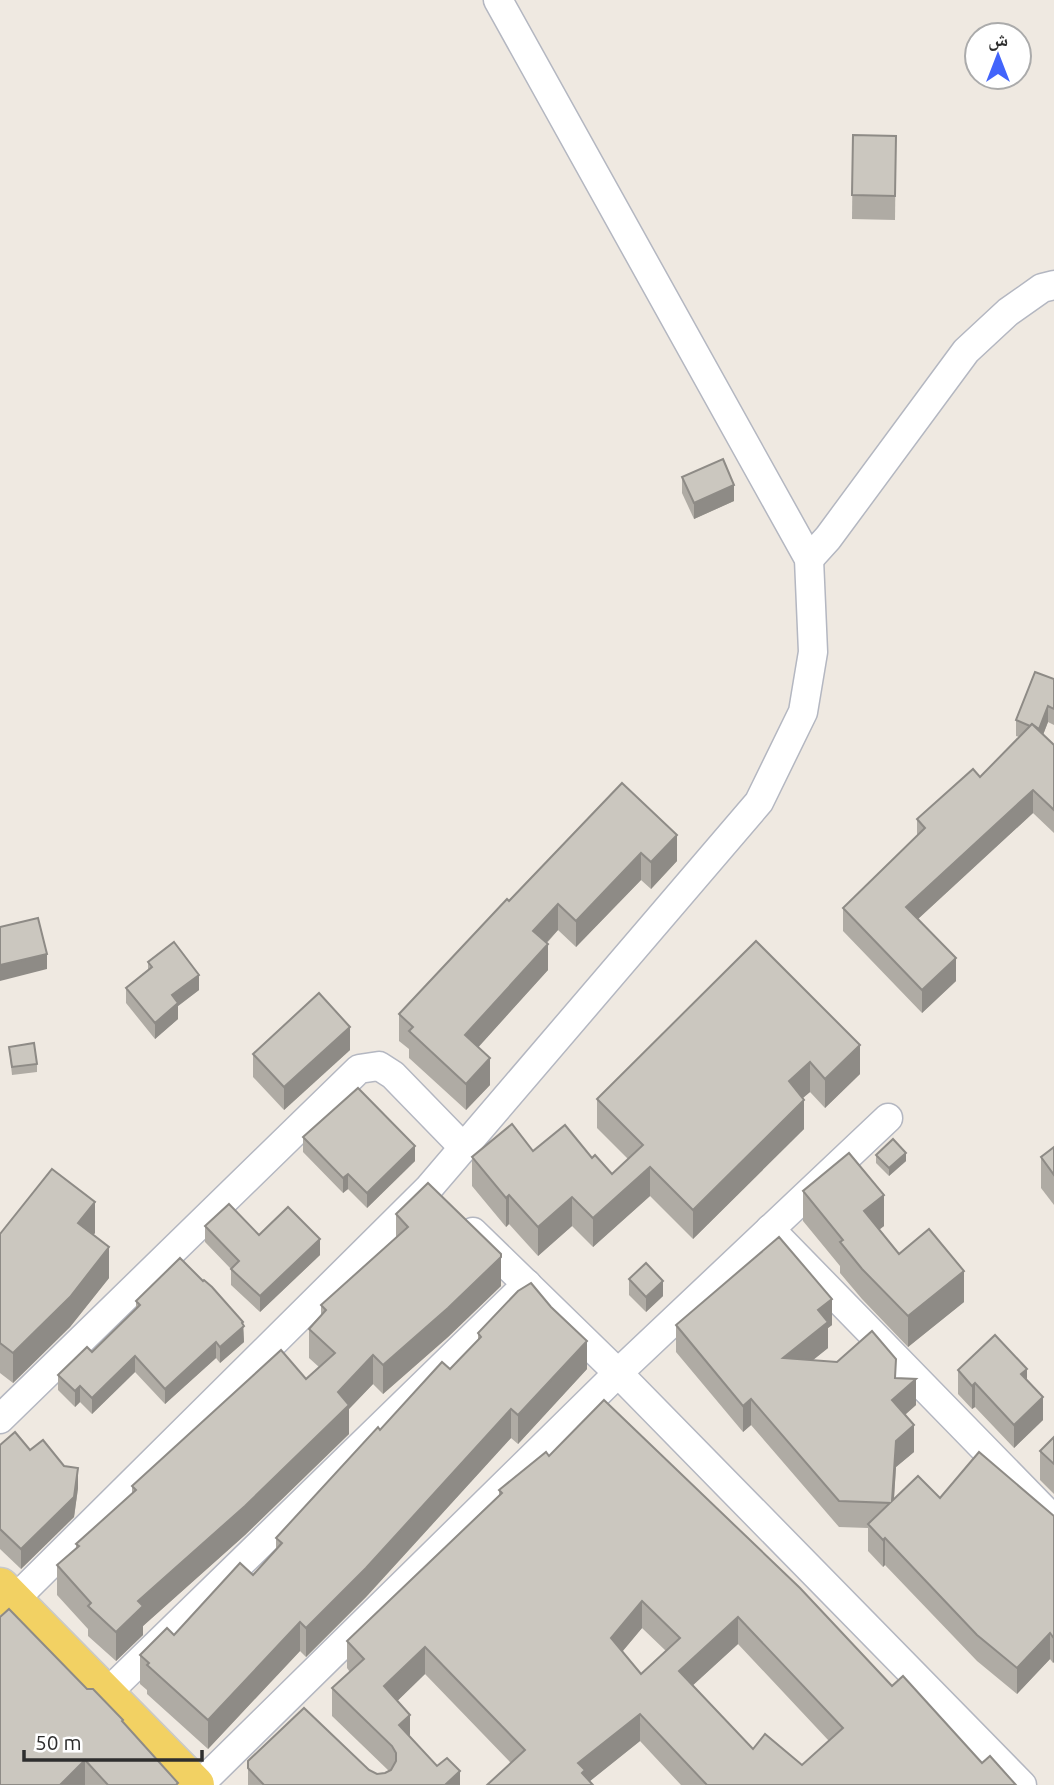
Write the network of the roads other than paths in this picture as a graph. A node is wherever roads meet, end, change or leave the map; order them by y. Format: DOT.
graph roads {
  1 [pos="498,0"];
  2 [pos="1054,285"];
  3 [pos="809,559"];
  4 [pos="888,1118"];
  5 [pos="463,1147"];
  6 [pos="445,1204"];
  7 [pos="770,1229"];
  8 [pos="527,1284"];
  9 [pos="618,1373"];
  10 [pos="0,1419"];
  11 [pos="1054,1520"];
  12 [pos="7,1594"];
  13 [pos="106,1695"];
  14 [pos="197,1785"];
  15 [pos="1022,1785"];
  1 -- 3 [label="street"];
  2 -- 3 [label="street"];
  3 -- 5 [label="street"];
  4 -- 7 [label="street"];
  5 -- 6 [label="street"];
  5 -- 10 [label="street"];
  6 -- 8 [label="street"];
  6 -- 12 [label="street"];
  7 -- 9 [label="street"];
  7 -- 11 [label="street"];
  8 -- 9 [label="street"];
  8 -- 13 [label="street"];
  9 -- 14 [label="street"];
  9 -- 15 [label="street"];
  12 -- 13 [label="main road"];
  13 -- 14 [label="main road"];
}
